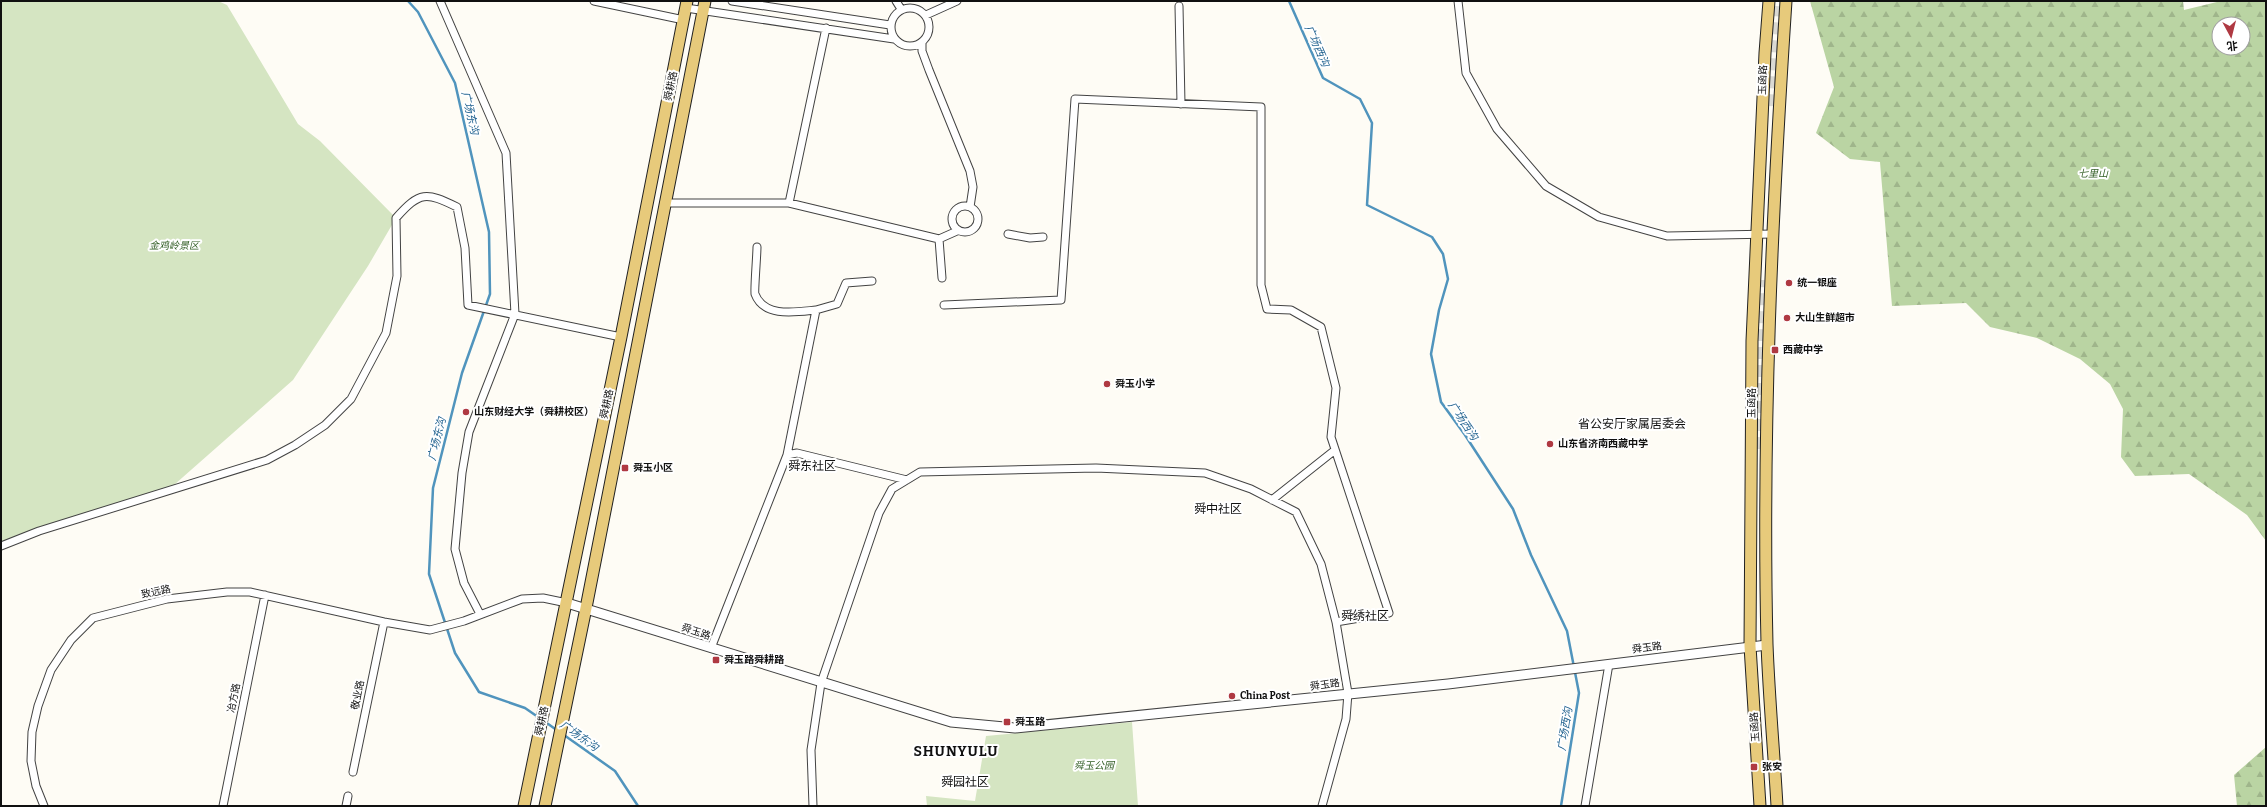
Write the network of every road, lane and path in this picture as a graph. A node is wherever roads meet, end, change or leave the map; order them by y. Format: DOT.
graph roads {
  1 [pos="440,1"];
  2 [pos="594,1"];
  3 [pos="732,1"];
  4 [pos="896,1"];
  5 [pos="957,1"];
  6 [pos="1458,1"];
  7 [pos="1769,1"];
  8 [pos="1786,1"];
  9 [pos="687,4"];
  10 [pos="704,6"];
  11 [pos="1179,6"];
  12 [pos="901,9"];
  13 [pos="926,15"];
  14 [pos="684,20"];
  15 [pos="890,25"];
  16 [pos="826,28"];
  17 [pos="894,39"];
  18 [pos="922,42"];
  19 [pos="1181,104"];
  20 [pos="666,203"];
  21 [pos="789,203"];
  22 [pos="970,207"];
  23 [pos="957,230"];
  24 [pos="1008,234"];
  25 [pos="1757,234"];
  26 [pos="1773,234"];
  27 [pos="1044,238"];
  28 [pos="939,240"];
  29 [pos="757,247"];
  30 [pos="942,278"];
  31 [pos="872,280"];
  32 [pos="944,305"];
  33 [pos="816,310"];
  34 [pos="515,314"];
  35 [pos="621,337"];
  36 [pos="1335,450"];
  37 [pos="787,454"];
  38 [pos="907,480"];
  39 [pos="1272,500"];
  40 [pos="1,546"];
  41 [pos="265,594"];
  42 [pos="566,603"];
  43 [pos="586,608"];
  44 [pos="480,614"];
  45 [pos="384,622"];
  46 [pos="1336,622"];
  47 [pos="1768,645"];
  48 [pos="1750,646"];
  49 [pos="711,648"];
  50 [pos="1609,664"];
  51 [pos="821,683"];
  52 [pos="1348,693"];
  53 [pos="353,772"];
  54 [pos="348,796"];
  55 [pos="44,806"];
  56 [pos="222,806"];
  57 [pos="346,806"];
  58 [pos="524,806"];
  59 [pos="545,806"];
  60 [pos="813,806"];
  61 [pos="1322,806"];
  62 [pos="1584,806"];
  63 [pos="1760,806"];
  64 [pos="1777,806"];
  1 -- 34 [label="street"];
  2 -- 14 [label="street"];
  3 -- 15 [label="street"];
  4 -- 12 [label="street"];
  5 -- 13 [label="street"];
  6 -- 25 [label="street"];
  7 -- 25 [label="main road, 玉函路"];
  8 -- 26 [label="main road, 玉函路"];
  9 -- 10 [label="street"];
  9 -- 14 [label="main road, 舜耕路"];
  10 -- 16 [label="street"];
  10 -- 20 [label="main road, 舜耕路"];
  11 -- 19 [label="street"];
  12 -- 13 [label="street"];
  12 -- 15 [label="street"];
  13 -- 18 [label="street"];
  14 -- 35 [label="main road, 舜耕路"];
  15 -- 17 [label="street"];
  16 -- 17 [label="street"];
  16 -- 21 [label="street"];
  17 -- 18 [label="street"];
  18 -- 22 [label="street"];
  19 -- 32 [label="street"];
  19 -- 36 [label="street"];
  20 -- 21 [label="street"];
  20 -- 43 [label="main road, 舜耕路"];
  21 -- 28 [label="street"];
  22 -- 23 [label="street"];
  22 -- 23 [label="street"];
  23 -- 28 [label="street"];
  24 -- 27 [label="street"];
  25 -- 26 [label="street"];
  25 -- 48 [label="main road, 玉函路"];
  26 -- 47 [label="main road, 玉函路"];
  28 -- 30 [label="street"];
  29 -- 33 [label="street"];
  31 -- 33 [label="street"];
  33 -- 37 [label="street"];
  34 -- 35 [label="street"];
  34 -- 40 [label="street"];
  34 -- 44 [label="street"];
  35 -- 42 [label="main road, 舜耕路"];
  36 -- 39 [label="street"];
  36 -- 46 [label="street"];
  37 -- 38 [label="street"];
  37 -- 49 [label="street"];
  38 -- 39 [label="street"];
  38 -- 51 [label="street"];
  39 -- 46 [label="street"];
  41 -- 45 [label="street, 致远路"];
  41 -- 55 [label="street, 致远路"];
  41 -- 56 [label="street, 冶方路"];
  42 -- 43 [label="street, 舜玉路"];
  42 -- 44 [label="street, 致远路"];
  42 -- 58 [label="main road, 舜耕路"];
  43 -- 49 [label="street, 舜玉路"];
  43 -- 59 [label="main road, 舜耕路"];
  44 -- 45 [label="street, 致远路"];
  45 -- 53 [label="street, 敬业路"];
  46 -- 52 [label="street"];
  47 -- 48 [label="street, 舜玉路"];
  47 -- 64 [label="main road, 玉函路"];
  48 -- 50 [label="street, 舜玉路"];
  48 -- 63 [label="main road, 玉函路"];
  49 -- 51 [label="street, 舜玉路"];
  50 -- 52 [label="street, 舜玉路"];
  50 -- 62 [label="street"];
  51 -- 52 [label="street, 舜玉路"];
  51 -- 60 [label="street"];
  52 -- 61 [label="street"];
  54 -- 57 [label="street"];
}
